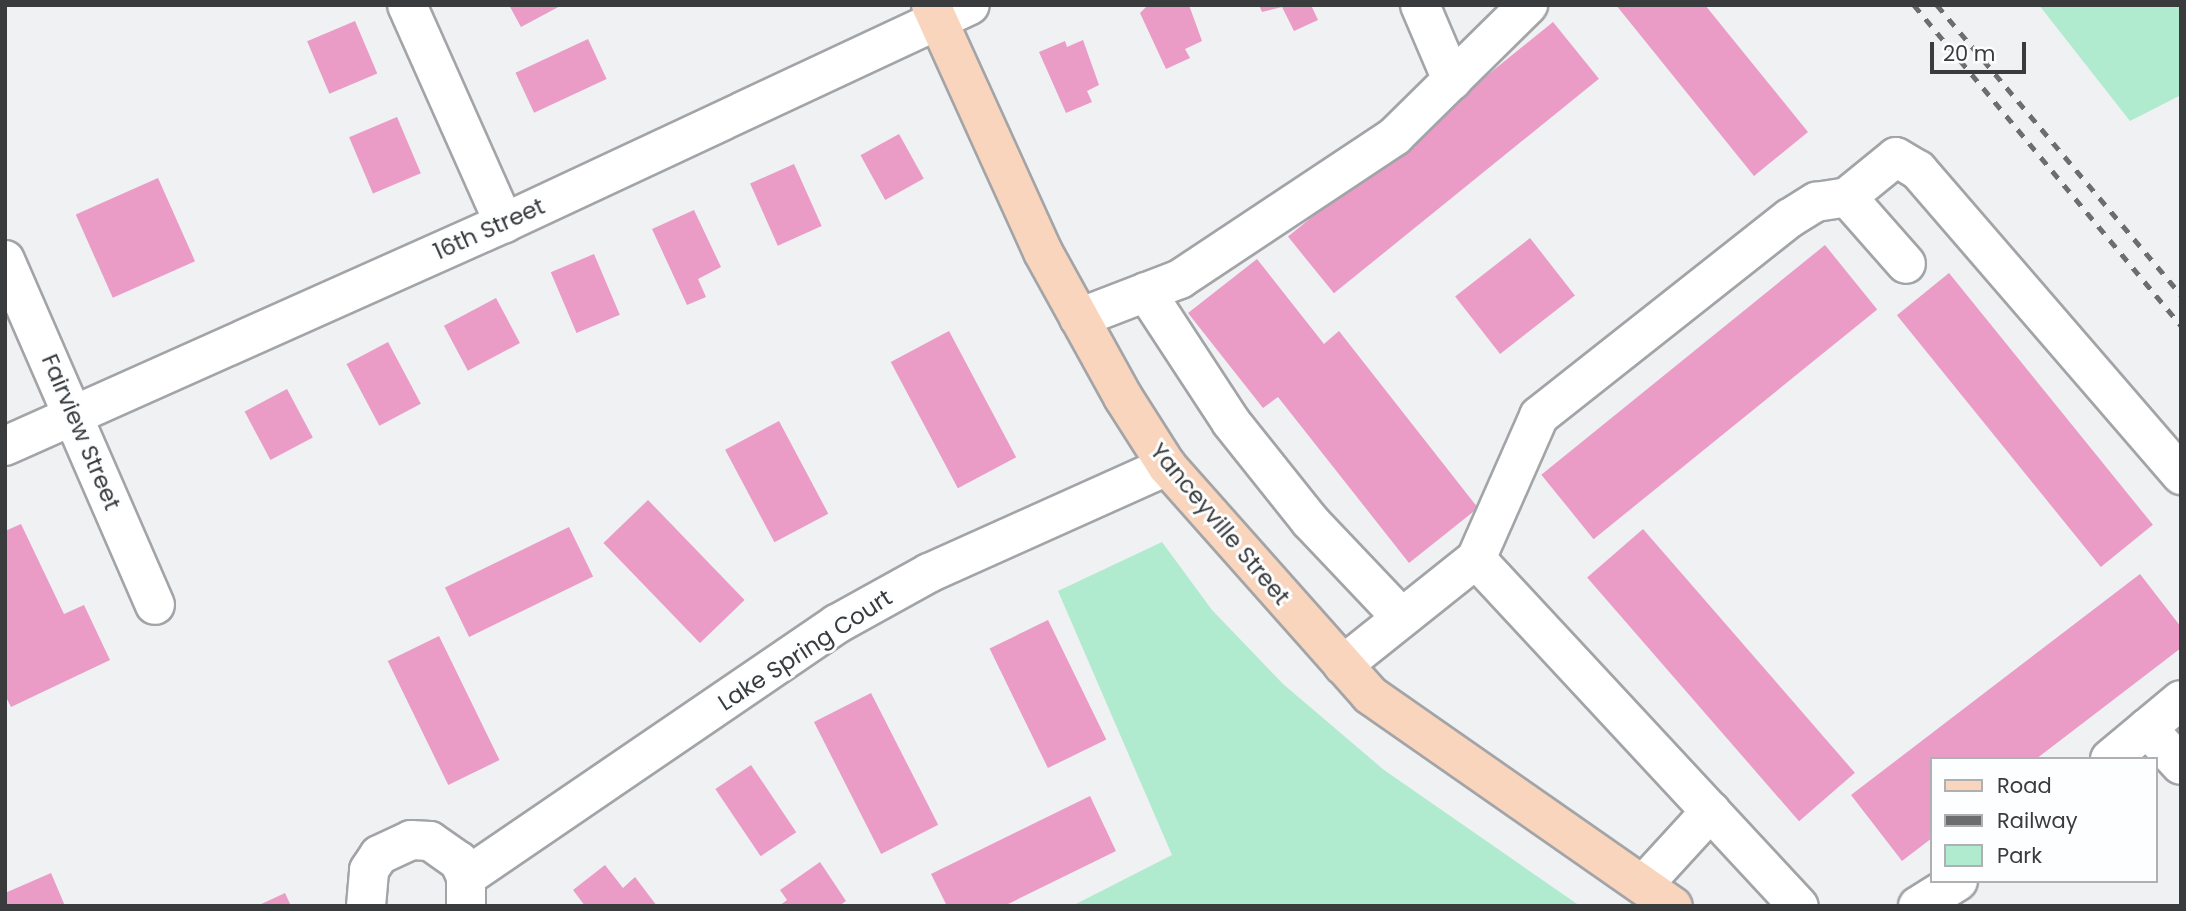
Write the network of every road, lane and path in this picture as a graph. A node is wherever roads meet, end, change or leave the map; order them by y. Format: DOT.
graph roads {
  1 [pos="407,5"];
  2 [pos="1420,5"];
  3 [pos="1528,5"];
  4 [pos="946,10"];
  5 [pos="1452,79"];
  6 [pos="1847,197"];
  7 [pos="504,223"];
  8 [pos="5,260"];
  9 [pos="1906,264"];
  10 [pos="1146,292"];
  11 [pos="1079,318"];
  12 [pos="75,415"];
  13 [pos="5,446"];
  14 [pos="1167,466"];
  15 [pos="2181,475"];
  16 [pos="1476,559"];
  17 [pos="155,605"];
  18 [pos="1400,616"];
  19 [pos="1343,665"];
  20 [pos="2181,700"];
  21 [pos="2147,728"];
  22 [pos="2112,757"];
  23 [pos="2181,765"];
  24 [pos="1711,811"];
  25 [pos="1955,883"];
  26 [pos="466,891"];
  27 [pos="1658,895"];
  28 [pos="366,906"];
  29 [pos="1799,906"];
  30 [pos="1918,906"];
  1 -- 7 [label="street"];
  2 -- 5 [label="street"];
  3 -- 5 [label="street"];
  4 -- 7 [label="street, 16th Street"];
  4 -- 11 [label="main road, Yanceyville Street"];
  5 -- 10 [label="street"];
  6 -- 9 [label="street"];
  6 -- 15 [label="street"];
  6 -- 16 [label="street"];
  7 -- 12 [label="street, 16th Street"];
  8 -- 12 [label="street, Fairview Street"];
  10 -- 11 [label="street"];
  10 -- 18 [label="street"];
  11 -- 14 [label="main road, Yanceyville Street"];
  12 -- 13 [label="street, 16th Street"];
  12 -- 17 [label="street, Fairview Street"];
  14 -- 19 [label="main road, Yanceyville Street"];
  14 -- 26 [label="street, Lake Spring Court"];
  16 -- 18 [label="street"];
  16 -- 24 [label="street"];
  18 -- 19 [label="street"];
  19 -- 27 [label="main road, Yanceyville Street"];
  20 -- 21 [label="street"];
  21 -- 22 [label="street"];
  21 -- 23 [label="street"];
  24 -- 27 [label="street"];
  24 -- 29 [label="street"];
  25 -- 30 [label="street"];
  26 -- 28 [label="street, Lake Spring Court"];
}
